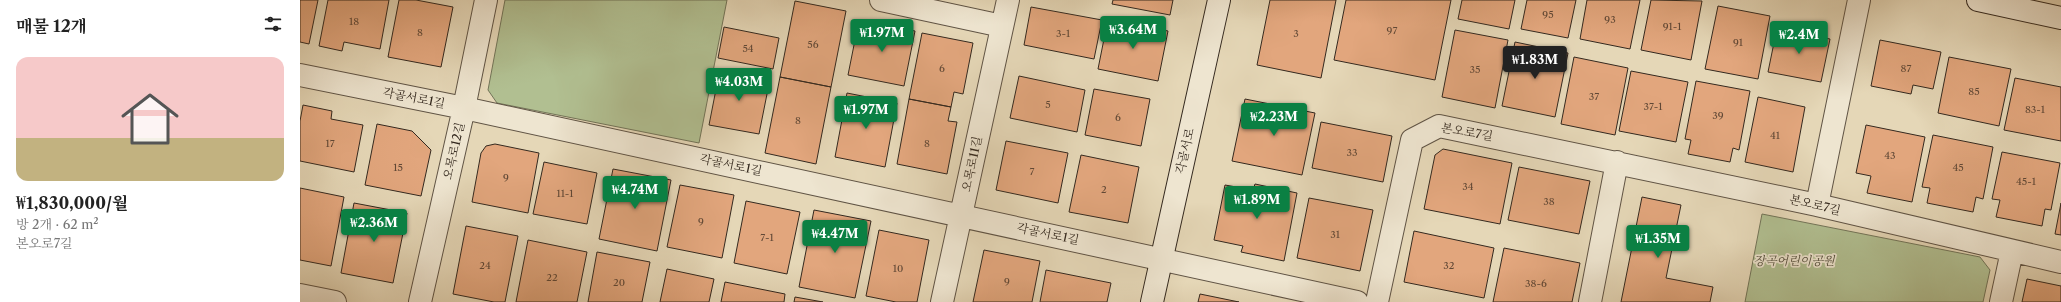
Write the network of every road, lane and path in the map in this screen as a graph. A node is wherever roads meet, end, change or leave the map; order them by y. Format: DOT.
graph roads {
  1 [pos="486,0"];
  2 [pos="881,0"];
  3 [pos="1008,0"];
  4 [pos="1219,0"];
  5 [pos="1859,0"];
  6 [pos="1978,0"];
  7 [pos="2061,18"];
  8 [pos="1002,26"];
  9 [pos="300,75"];
  10 [pos="464,108"];
  11 [pos="1617,162"];
  12 [pos="1817,205"];
  13 [pos="961,215"];
  14 [pos="2012,251"];
  15 [pos="1161,258"];
  16 [pos="2061,262"];
  17 [pos="300,295"];
  18 [pos="335,302"];
  19 [pos="420,302"];
  20 [pos="942,302"];
  21 [pos="1152,302"];
  22 [pos="1357,302"];
  23 [pos="1377,302"];
  24 [pos="1590,302"];
  25 [pos="2000,302"];
  1 -- 10 [label="street, 오목로12길"];
  2 -- 8 [label="street"];
  3 -- 8 [label="street, 오목로11길"];
  4 -- 15 [label="street, 각골서로"];
  5 -- 12 [label="street"];
  6 -- 7 [label="street"];
  8 -- 13 [label="street, 오목로11길"];
  9 -- 10 [label="street, 각골서로1길"];
  10 -- 13 [label="street, 각골서로1길"];
  10 -- 19 [label="street, 오목로12길"];
  11 -- 12 [label="street, 본오로7길"];
  11 -- 23 [label="street, 본오로7길"];
  11 -- 24 [label="street"];
  12 -- 14 [label="street, 본오로7길"];
  13 -- 15 [label="street, 각골서로1길"];
  13 -- 20 [label="street, 오목로11길"];
  14 -- 16 [label="street, 본오로7길"];
  14 -- 25 [label="street"];
  15 -- 21 [label="street, 각골서로"];
  15 -- 22 [label="street, 각골서로1길"];
  17 -- 18 [label="street"];
}
